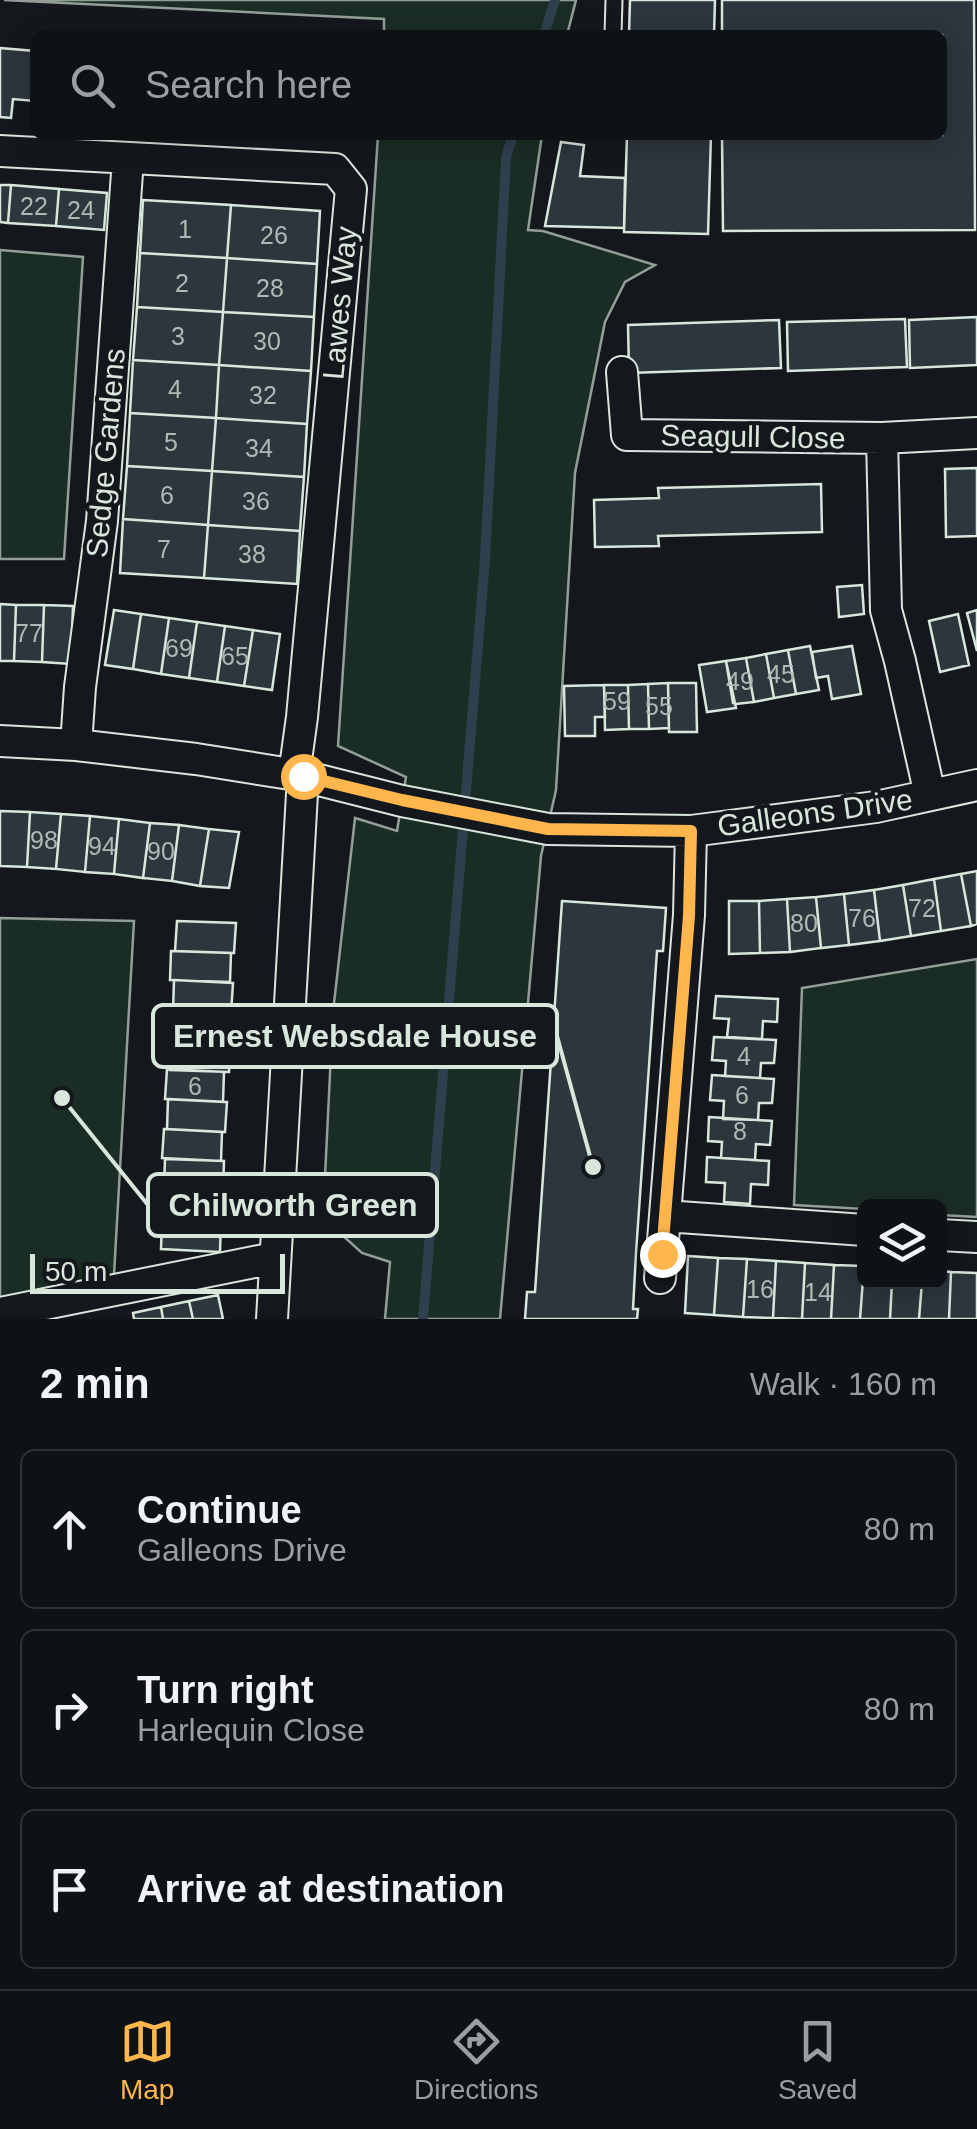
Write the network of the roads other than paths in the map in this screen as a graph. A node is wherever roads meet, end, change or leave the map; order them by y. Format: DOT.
graph roads {
  1 [pos="614,0"];
  2 [pos="612,30"];
  3 [pos="0,151"];
  4 [pos="128,160"];
  5 [pos="622,372"];
  6 [pos="977,433"];
  7 [pos="882,438"];
  8 [pos="0,740"];
  9 [pos="76,745"];
  10 [pos="298,776"];
  11 [pos="977,785"];
  12 [pos="930,796"];
  13 [pos="691,831"];
  14 [pos="664,1216"];
  15 [pos="857,1230"];
  16 [pos="947,1235"];
  17 [pos="977,1237"];
  18 [pos="274,1258"];
  19 [pos="660,1278"];
  20 [pos="0,1313"];
  21 [pos="272,1319"];
  1 -- 2 [label="lane"];
  3 -- 4 [label="street, Lawes Way"];
  4 -- 9 [label="street, Sedge Gardens"];
  4 -- 10 [label="street, Lawes Way"];
  5 -- 7 [label="street, Seagull Close"];
  6 -- 7 [label="street, Seagull Close"];
  7 -- 12 [label="street, Seagull Close"];
  8 -- 9 [label="street, Galleons Drive"];
  9 -- 10 [label="street, Galleons Drive"];
  10 -- 13 [label="street, Galleons Drive"];
  10 -- 18 [label="street"];
  11 -- 12 [label="street, Galleons Drive"];
  12 -- 13 [label="street, Galleons Drive"];
  13 -- 14 [label="street"];
  14 -- 15 [label="street"];
  14 -- 19 [label="street"];
  16 -- 17 [label="street"];
  18 -- 20 [label="street"];
  18 -- 21 [label="street"];
}
